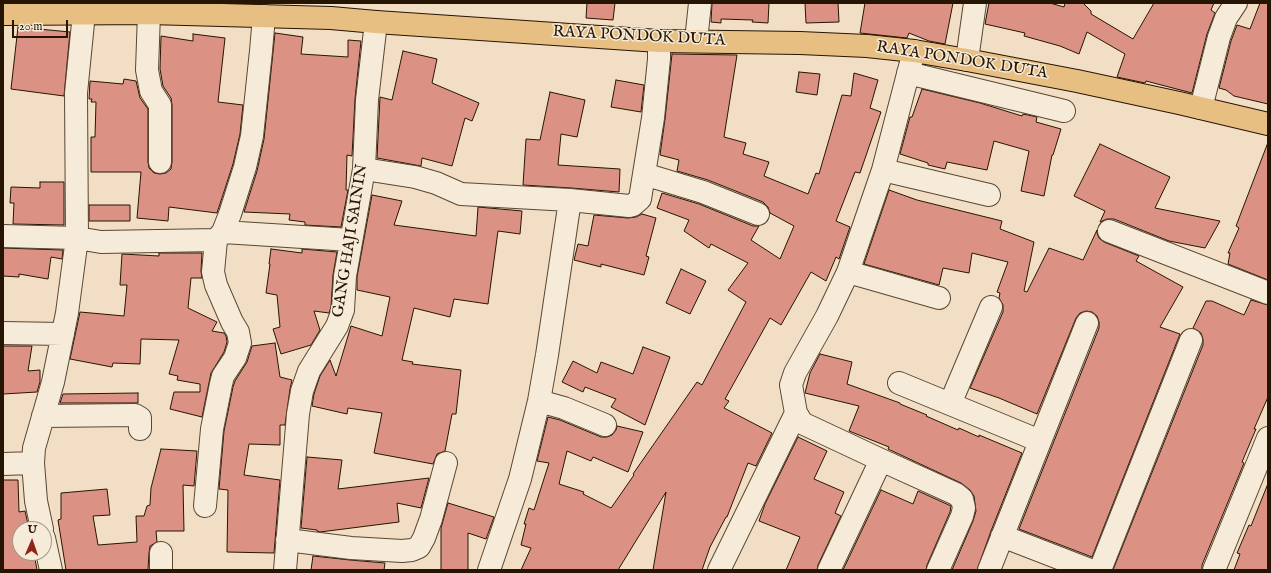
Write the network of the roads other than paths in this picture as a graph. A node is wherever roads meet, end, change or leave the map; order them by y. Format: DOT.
graph roads {
  1 [pos="700,3"];
  2 [pos="975,3"];
  3 [pos="1236,3"];
  4 [pos="71,10"];
  5 [pos="331,10"];
  6 [pos="149,13"];
  7 [pos="3,14"];
  8 [pos="264,16"];
  9 [pos="376,22"];
  10 [pos="659,41"];
  11 [pos="696,41"];
  12 [pos="914,51"];
  13 [pos="967,60"];
  14 [pos="908,73"];
  15 [pos="1201,108"];
  16 [pos="1064,111"];
  17 [pos="1268,124"];
  18 [pos="160,162"];
  19 [pos="364,169"];
  20 [pos="883,170"];
  21 [pos="644,174"];
  22 [pos="989,195"];
  23 [pos="570,200"];
  24 [pos="758,214"];
  25 [pos="1109,231"];
  26 [pos="3,236"];
  27 [pos="219,236"];
  28 [pos="77,238"];
  29 [pos="351,240"];
  30 [pos="848,272"];
  31 [pos="1268,293"];
  32 [pos="939,298"];
  33 [pos="991,308"];
  34 [pos="1087,323"];
  35 [pos="3,333"];
  36 [pos="63,334"];
  37 [pos="1191,340"];
  38 [pos="899,383"];
  39 [pos="539,401"];
  40 [pos="793,401"];
  41 [pos="950,404"];
  42 [pos="43,416"];
  43 [pos="605,425"];
  44 [pos="140,429"];
  45 [pos="1268,438"];
  46 [pos="1040,441"];
  47 [pos="881,460"];
  48 [pos="33,463"];
  49 [pos="446,463"];
  50 [pos="3,464"];
  51 [pos="205,506"];
  52 [pos="40,521"];
  53 [pos="1002,536"];
  54 [pos="288,540"];
  55 [pos="285,570"];
  56 [pos="489,570"];
  57 [pos="719,570"];
  58 [pos="829,570"];
  59 [pos="938,570"];
  60 [pos="989,570"];
  61 [pos="1090,570"];
  62 [pos="1100,570"];
  63 [pos="1214,570"];
  1 -- 11 [label="street"];
  2 -- 13 [label="street"];
  3 -- 15 [label="street"];
  4 -- 6 [label="main road, RAYA PONDOK DUTA"];
  4 -- 7 [label="main road, RAYA PONDOK DUTA"];
  4 -- 28 [label="street"];
  5 -- 8 [label="main road, RAYA PONDOK DUTA"];
  5 -- 9 [label="main road, RAYA PONDOK DUTA"];
  6 -- 8 [label="main road, RAYA PONDOK DUTA"];
  6 -- 18 [label="street"];
  8 -- 27 [label="street"];
  9 -- 10 [label="main road, RAYA PONDOK DUTA"];
  9 -- 19 [label="street, GANG HAJI SAININ"];
  10 -- 11 [label="main road, RAYA PONDOK DUTA"];
  10 -- 21 [label="street"];
  11 -- 12 [label="main road, RAYA PONDOK DUTA"];
  12 -- 13 [label="main road, RAYA PONDOK DUTA"];
  12 -- 14 [label="street"];
  13 -- 15 [label="main road, RAYA PONDOK DUTA"];
  14 -- 16 [label="street"];
  14 -- 20 [label="street"];
  15 -- 17 [label="main road, RAYA PONDOK DUTA"];
  19 -- 23 [label="street"];
  19 -- 29 [label="street, GANG HAJI SAININ"];
  20 -- 22 [label="street"];
  20 -- 30 [label="street"];
  21 -- 23 [label="street"];
  21 -- 24 [label="street"];
  23 -- 39 [label="street"];
  25 -- 31 [label="street"];
  26 -- 28 [label="street"];
  27 -- 28 [label="street"];
  27 -- 29 [label="street"];
  27 -- 51 [label="street"];
  28 -- 36 [label="street"];
  29 -- 54 [label="street, GANG HAJI SAININ"];
  30 -- 32 [label="street"];
  30 -- 40 [label="street"];
  33 -- 41 [label="street"];
  34 -- 46 [label="street"];
  35 -- 36 [label="street"];
  36 -- 42 [label="street"];
  37 -- 62 [label="street"];
  38 -- 41 [label="street"];
  39 -- 43 [label="street"];
  39 -- 56 [label="street"];
  40 -- 47 [label="street"];
  40 -- 57 [label="street"];
  41 -- 46 [label="street"];
  42 -- 44 [label="street"];
  42 -- 48 [label="street"];
  45 -- 63 [label="street"];
  46 -- 53 [label="street"];
  47 -- 58 [label="street"];
  47 -- 59 [label="street"];
  48 -- 50 [label="street"];
  48 -- 52 [label="street"];
  49 -- 54 [label="street"];
  53 -- 60 [label="street"];
  53 -- 61 [label="street"];
  54 -- 55 [label="street, GANG HAJI SAININ"];
}
